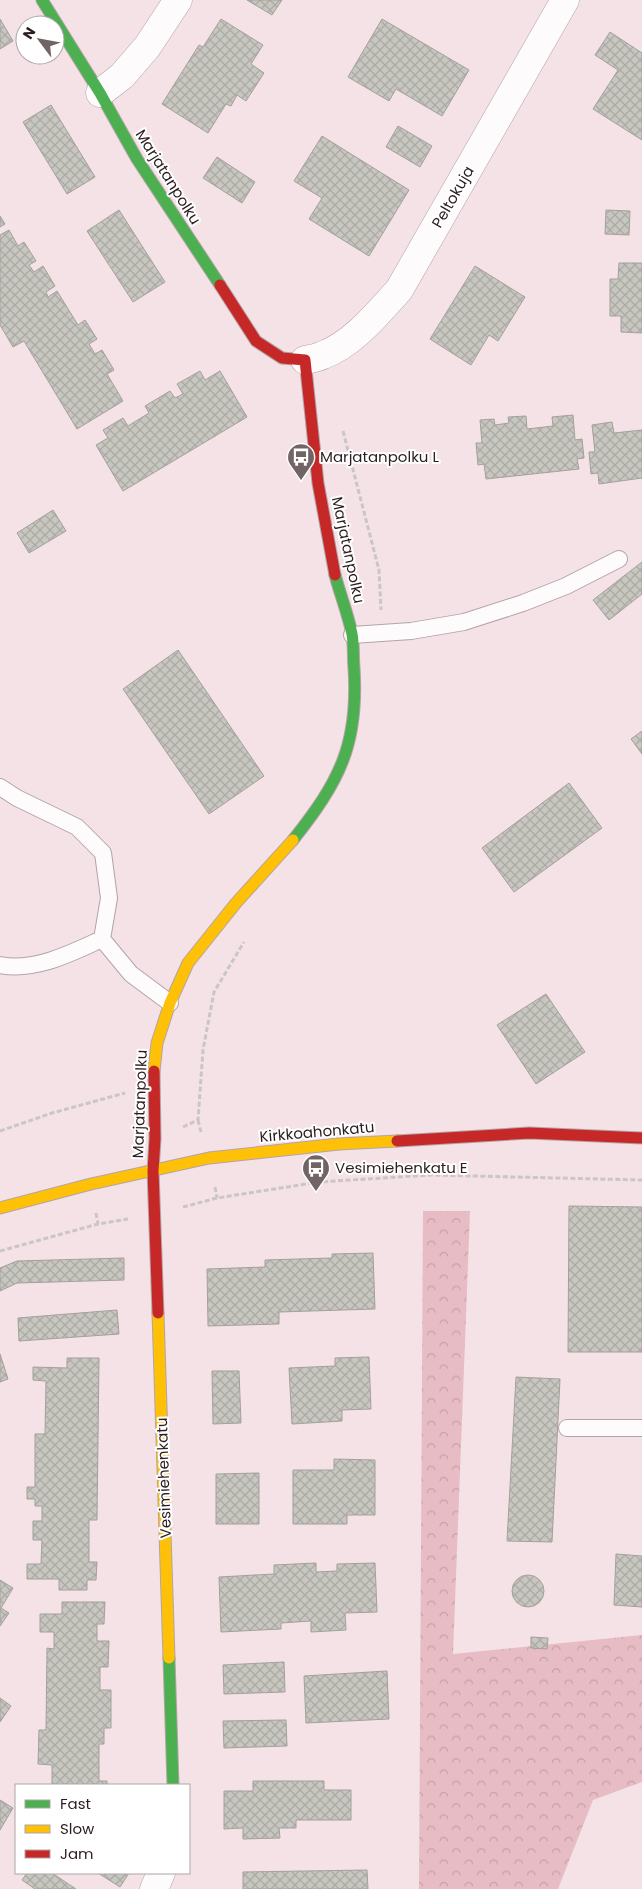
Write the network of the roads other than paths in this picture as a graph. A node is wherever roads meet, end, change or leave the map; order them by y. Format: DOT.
graph roads {
  1 [pos="42,0"];
  2 [pos="178,0"];
  3 [pos="565,0"];
  4 [pos="100,93"];
  5 [pos="304,360"];
  6 [pos="619,560"];
  7 [pos="352,635"];
  8 [pos="0,787"];
  9 [pos="102,939"];
  10 [pos="0,965"];
  11 [pos="170,1003"];
  12 [pos="642,1138"];
  13 [pos="152,1171"];
  14 [pos="0,1208"];
  15 [pos="567,1428"];
  16 [pos="642,1428"];
  17 [pos="173,1784"];
  18 [pos="161,1874"];
  19 [pos="154,1889"];
  1 -- 4 [label="street, Marjatanpolku"];
  2 -- 4 [label="street"];
  3 -- 5 [label="street, Peltokuja"];
  4 -- 5 [label="street, Marjatanpolku"];
  5 -- 7 [label="street, Marjatanpolku"];
  6 -- 7 [label="lane"];
  7 -- 11 [label="street, Marjatanpolku"];
  8 -- 9 [label="lane"];
  9 -- 10 [label="lane"];
  9 -- 11 [label="lane"];
  11 -- 13 [label="street, Marjatanpolku"];
  12 -- 13 [label="street, Kirkkoahonkatu"];
  13 -- 14 [label="street, Kirkkoahonkatu"];
  13 -- 17 [label="street, Vesimiehenkatu"];
  15 -- 16 [label="lane"];
  18 -- 19 [label="street"];
}
